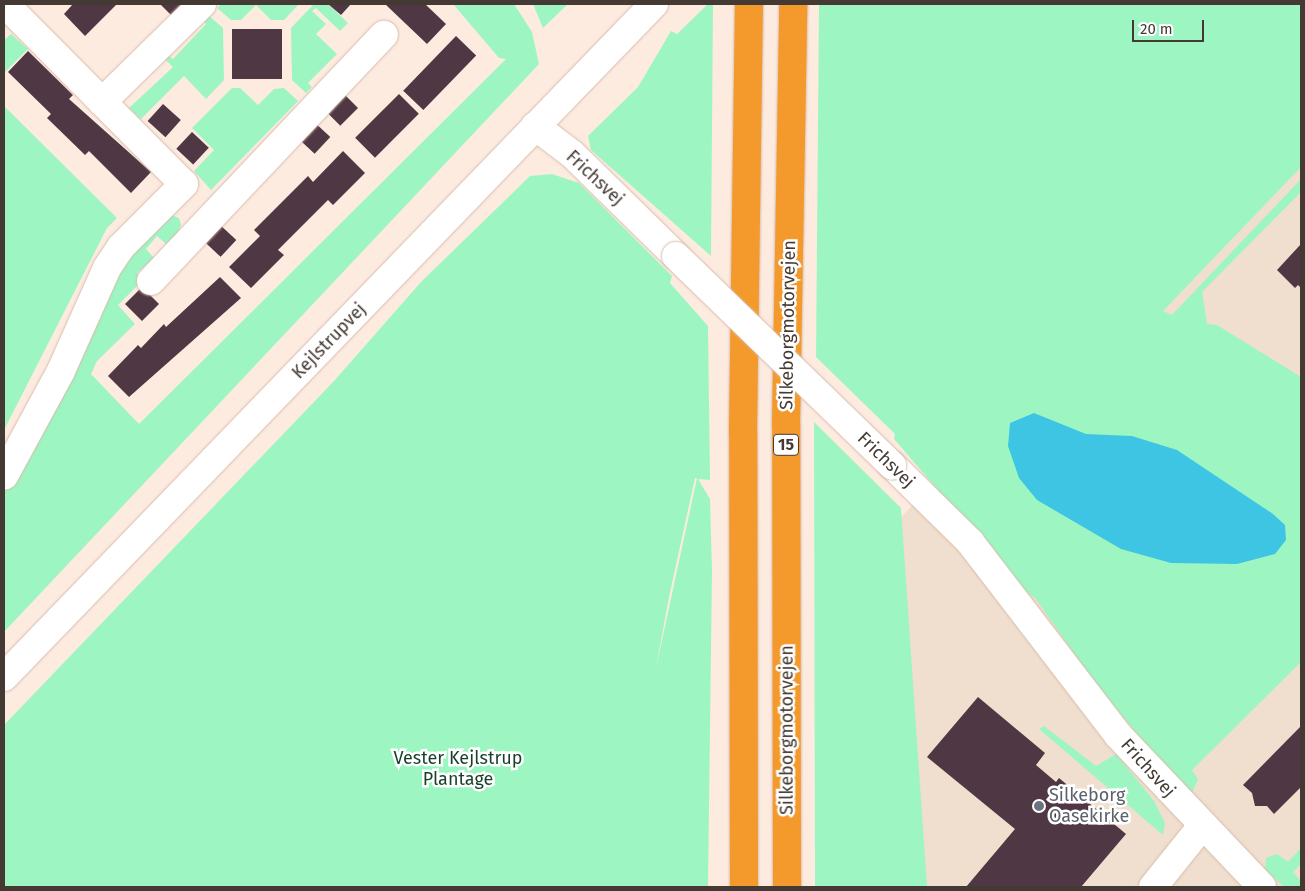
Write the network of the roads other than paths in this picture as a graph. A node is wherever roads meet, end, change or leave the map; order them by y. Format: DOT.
graph roads {
  1 [pos="202,4"];
  2 [pos="654,4"];
  3 [pos="749,4"];
  4 [pos="793,4"];
  5 [pos="4,9"];
  6 [pos="384,35"];
  7 [pos="102,102"];
  8 [pos="535,126"];
  9 [pos="174,195"];
  10 [pos="207,221"];
  11 [pos="151,280"];
  12 [pos="4,476"];
  13 [pos="4,677"];
  14 [pos="1201,827"];
  15 [pos="744,887"];
  16 [pos="787,887"];
  17 [pos="1153,887"];
  18 [pos="1262,887"];
  1 -- 7 [label="street"];
  2 -- 8 [label="street, Kejlstrupvej"];
  3 -- 15 [label="highway"];
  4 -- 16 [label="highway, Silkeborgmotorvejen / 15"];
  5 -- 7 [label="street"];
  6 -- 10 [label="street"];
  7 -- 9 [label="street"];
  8 -- 13 [label="street, Kejlstrupvej"];
  8 -- 14 [label="street, Frichsvej, bridge"];
  9 -- 10 [label="street"];
  9 -- 12 [label="street"];
  10 -- 11 [label="street"];
  14 -- 17 [label="street"];
  14 -- 18 [label="street, Frichsvej"];
}
